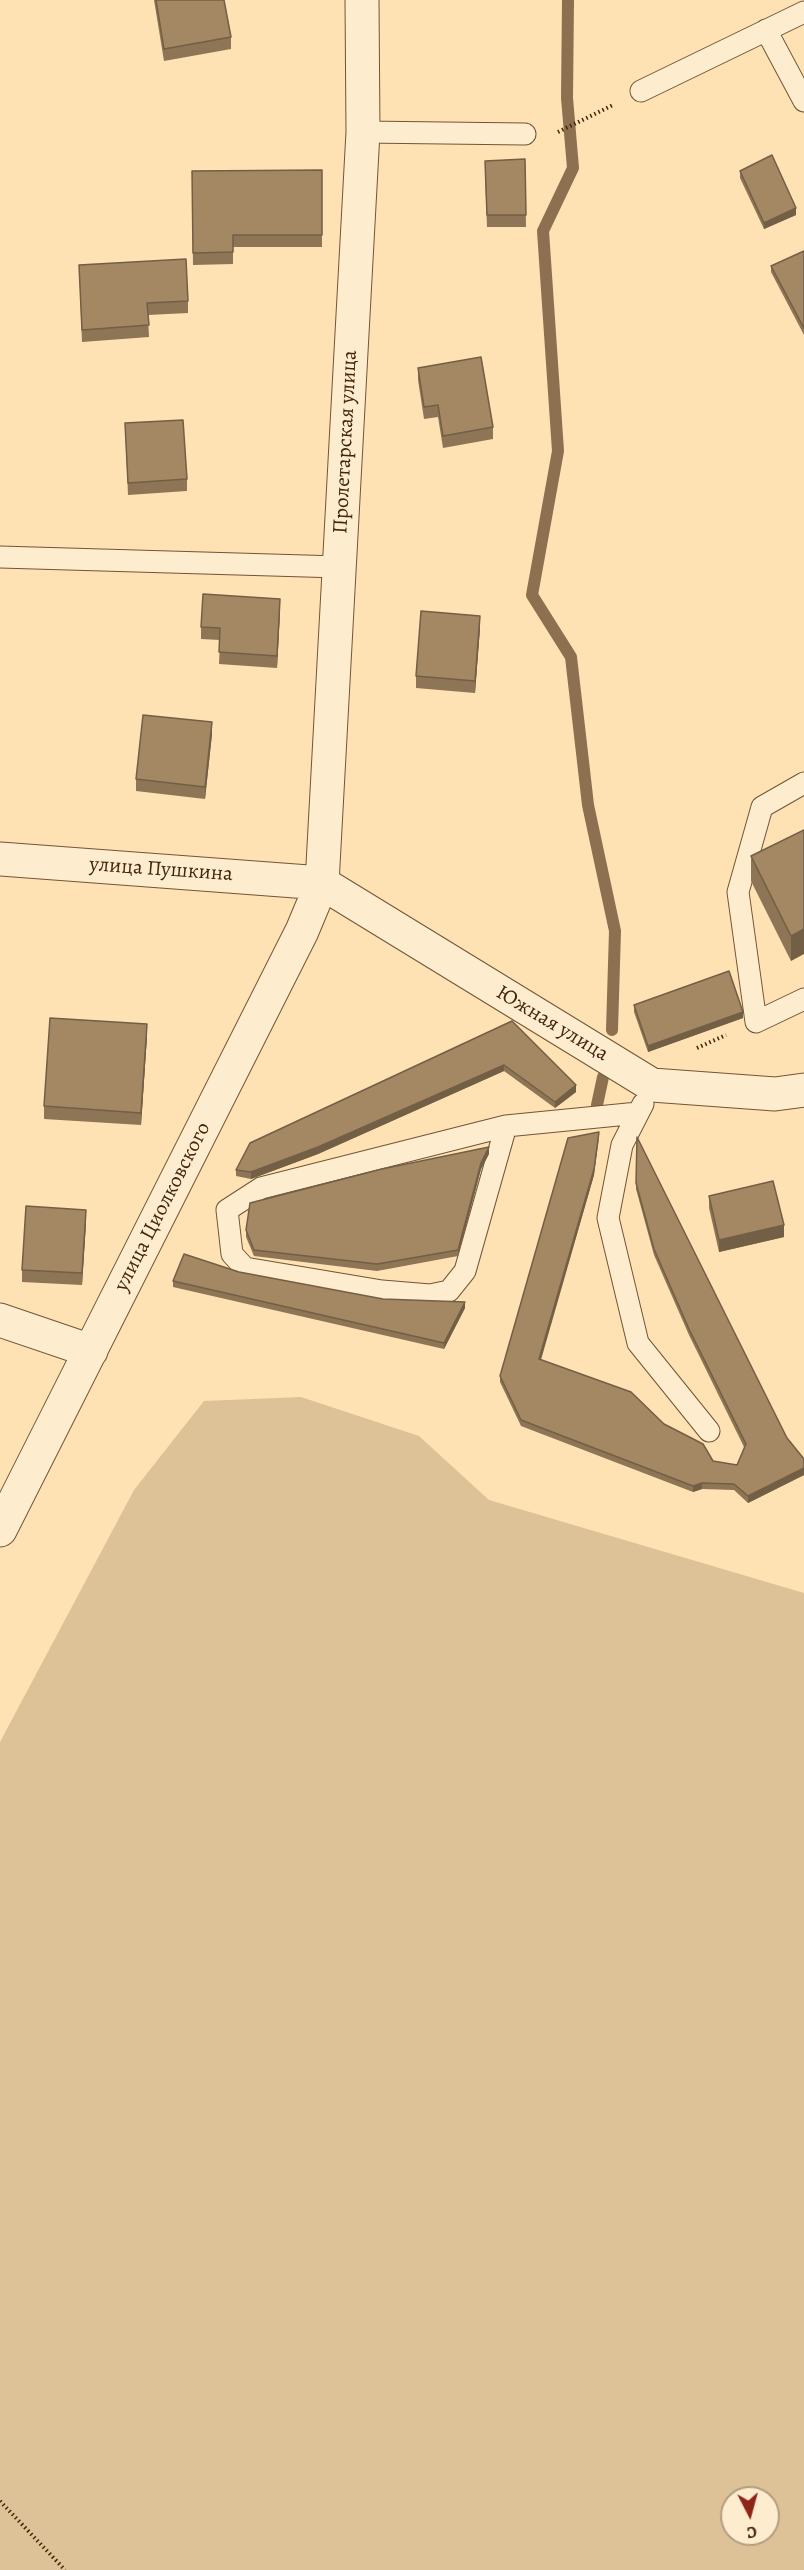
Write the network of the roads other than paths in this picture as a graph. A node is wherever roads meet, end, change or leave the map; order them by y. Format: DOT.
graph roads {
  1 [pos="362,0"];
  2 [pos="804,12"];
  3 [pos="766,30"];
  4 [pos="641,92"];
  5 [pos="804,101"];
  6 [pos="363,132"];
  7 [pos="525,134"];
  8 [pos="0,557"];
  9 [pos="339,567"];
  10 [pos="804,783"];
  11 [pos="0,859"];
  12 [pos="322,883"];
  13 [pos="804,999"];
  14 [pos="804,1090"];
  15 [pos="645,1099"];
  16 [pos="506,1126"];
  17 [pos="0,1320"];
  18 [pos="91,1351"];
  19 [pos="709,1431"];
  20 [pos="0,1530"];
  1 -- 6 [label="street, Пролетарская улица"];
  2 -- 3 [label="lane"];
  3 -- 4 [label="lane"];
  3 -- 5 [label="lane"];
  6 -- 7 [label="lane"];
  6 -- 9 [label="street, Пролетарская улица"];
  8 -- 9 [label="lane"];
  9 -- 12 [label="street, Пролетарская улица"];
  10 -- 13 [label="lane"];
  11 -- 12 [label="street, улица Пушкина"];
  12 -- 15 [label="street, Южная улица"];
  12 -- 18 [label="street, улица Циолковского"];
  14 -- 15 [label="street, Южная улица"];
  15 -- 16 [label="lane"];
  15 -- 19 [label="lane"];
  16 -- 16 [label="lane"];
  17 -- 18 [label="street"];
  18 -- 20 [label="street, улица Циолковского"];
}
